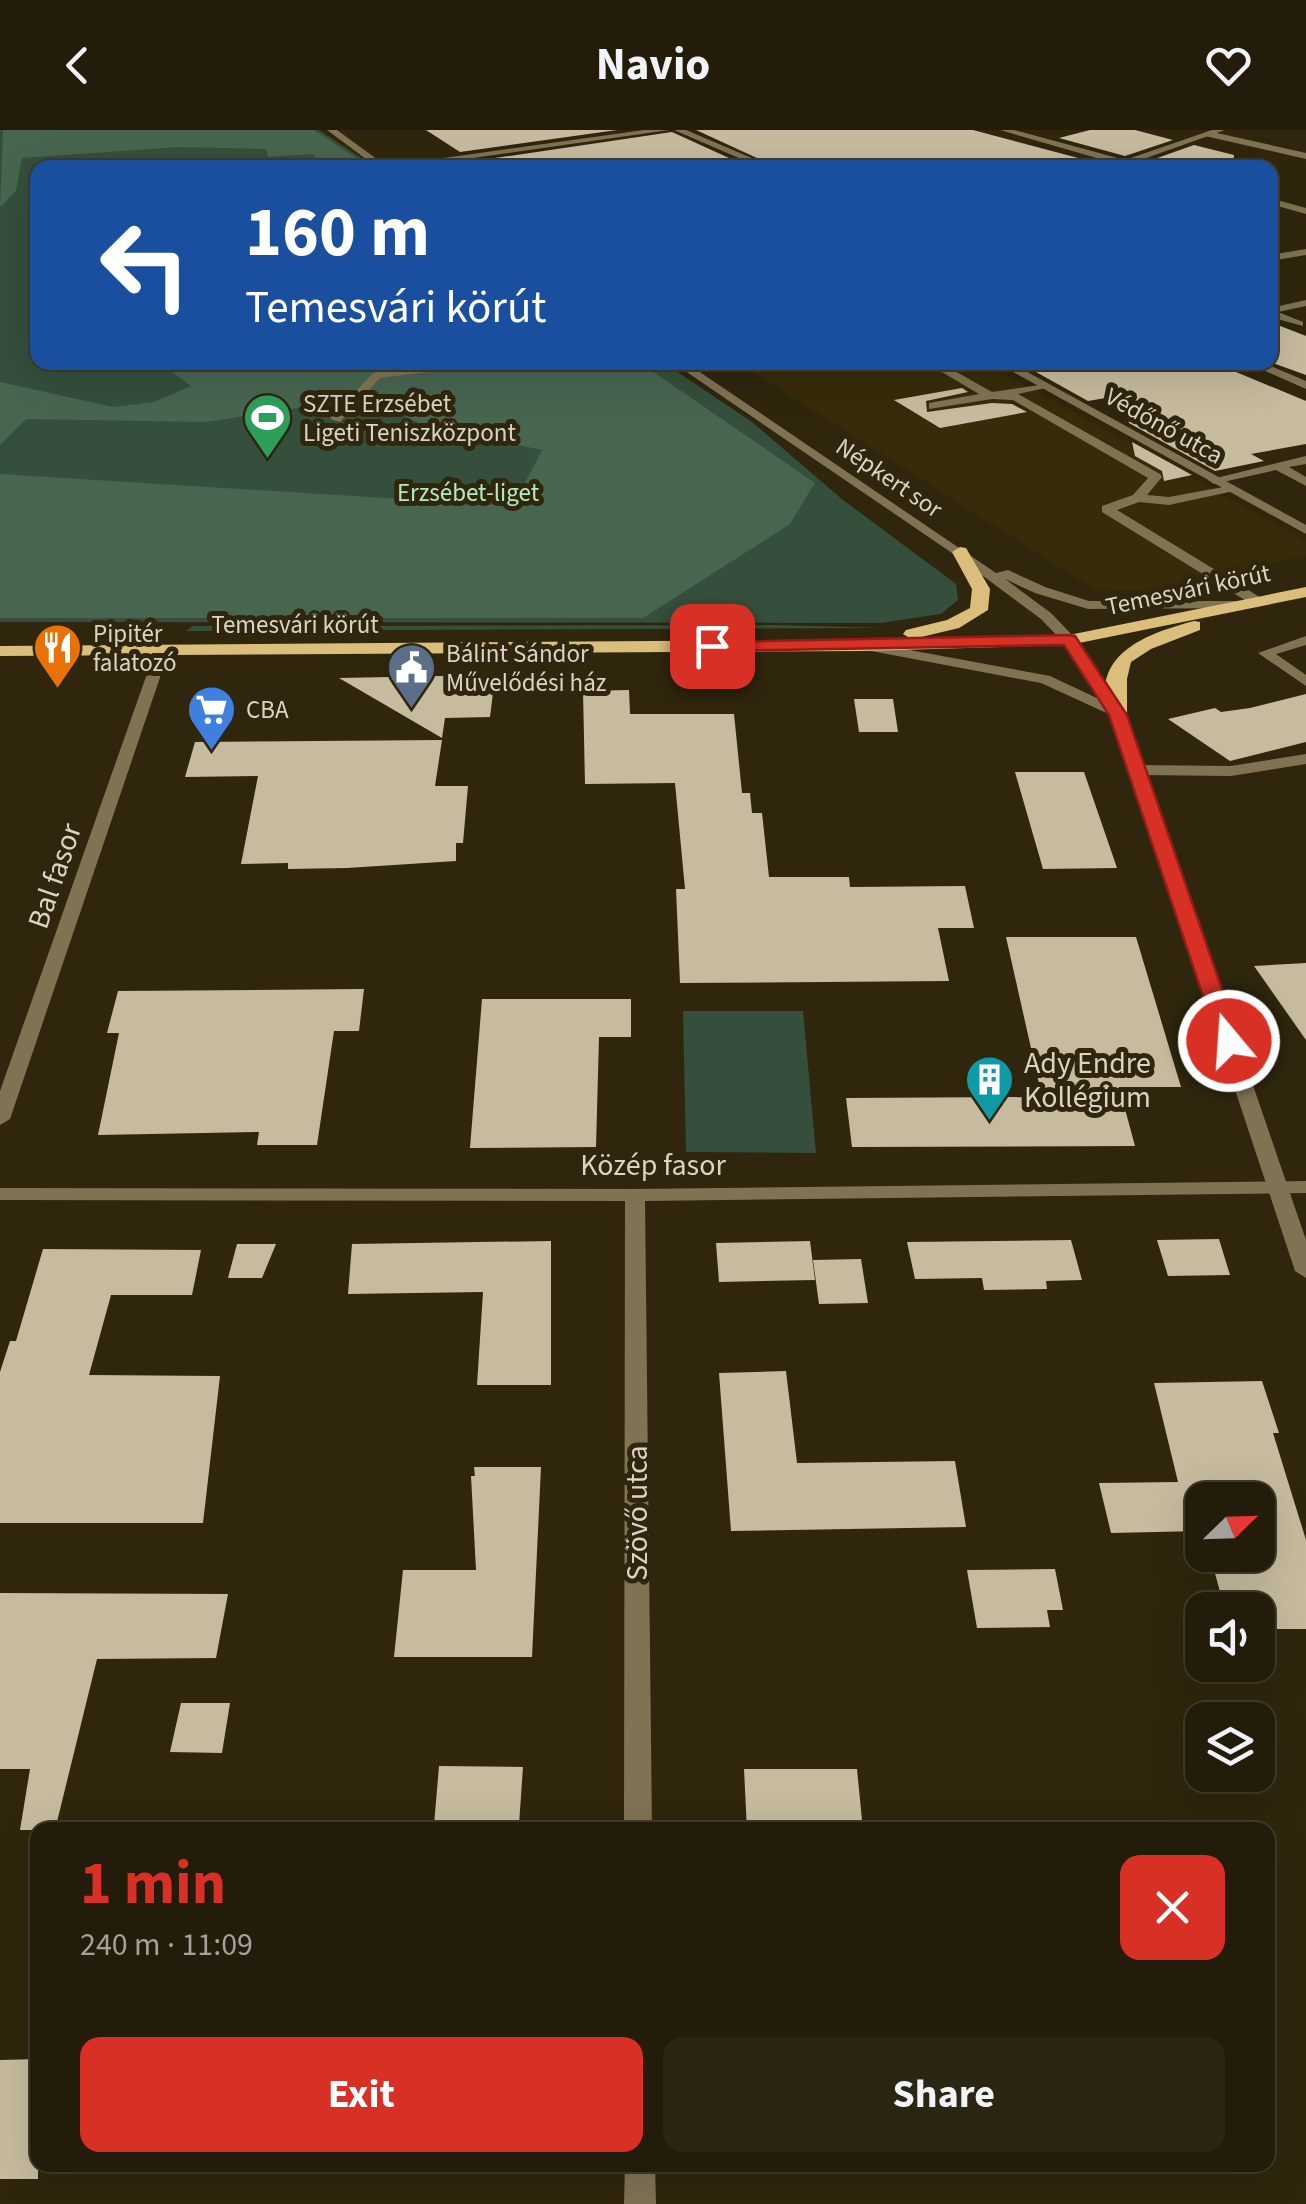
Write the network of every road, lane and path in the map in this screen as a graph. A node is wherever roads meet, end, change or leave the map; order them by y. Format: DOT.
graph roads {
  1 [pos="331,130"];
  2 [pos="664,130"];
  3 [pos="678,130"];
  4 [pos="1004,130"];
  5 [pos="1220,130"];
  6 [pos="1208,134"];
  7 [pos="1306,156"];
  8 [pos="374,160"];
  9 [pos="437,160"];
  10 [pos="751,160"];
  11 [pos="1118,160"];
  12 [pos="1132,160"];
  13 [pos="1278,203"];
  14 [pos="1306,210"];
  15 [pos="1306,252"];
  16 [pos="1278,257"];
  17 [pos="1306,303"];
  18 [pos="1278,310"];
  19 [pos="1278,315"];
  20 [pos="1299,324"];
  21 [pos="425,370"];
  22 [pos="688,370"];
  23 [pos="945,370"];
  24 [pos="1014,370"];
  25 [pos="1269,370"];
  26 [pos="1306,385"];
  27 [pos="1042,386"];
  28 [pos="990,395"];
  29 [pos="933,406"];
  30 [pos="336,418"];
  31 [pos="1306,460"];
  32 [pos="1278,466"];
  33 [pos="1214,480"];
  34 [pos="1306,482"];
  35 [pos="1229,488"];
  36 [pos="1138,498"];
  37 [pos="1306,530"];
  38 [pos="960,552"];
  39 [pos="1306,592"];
  40 [pos="1251,603"];
  41 [pos="1069,640"];
  42 [pos="1306,640"];
  43 [pos="864,646"];
  44 [pos="162,650"];
  45 [pos="0,651"];
  46 [pos="1306,682"];
  47 [pos="1118,715"];
  48 [pos="1306,759"];
  49 [pos="1139,770"];
  50 [pos="0,1119"];
  51 [pos="1306,1187"];
  52 [pos="1278,1190"];
  53 [pos="0,1194"];
  54 [pos="635,1195"];
  55 [pos="1306,1271"];
  56 [pos="638,1822"];
  57 [pos="640,2172"];
  58 [pos="640,2204"];
  1 -- 8 [label="street"];
  2 -- 9 [label="street"];
  3 -- 10 [label="street"];
  4 -- 11 [label="street"];
  5 -- 6 [label="street"];
  6 -- 7 [label="street"];
  6 -- 12 [label="street"];
  13 -- 14 [label="street"];
  15 -- 16 [label="street"];
  17 -- 18 [label="street"];
  19 -- 20 [label="street"];
  21 -- 30 [label="street"];
  22 -- 38 [label="street, Népkert sor"];
  23 -- 28 [label="street"];
  24 -- 27 [label="street, Védőnő utca"];
  25 -- 26 [label="street"];
  27 -- 28 [label="street"];
  27 -- 33 [label="street, Védőnő utca"];
  28 -- 29 [label="street"];
  28 -- 36 [label="street"];
  31 -- 32 [label="street"];
  32 -- 33 [label="street"];
  32 -- 34 [label="street"];
  33 -- 35 [label="street, Védőnő utca"];
  35 -- 36 [label="street"];
  35 -- 37 [label="street, Védőnő utca"];
  36 -- 40 [label="street"];
  38 -- 40 [label="street"];
  38 -- 41 [label="street, Népkert sor"];
  38 -- 43 [label="main road"];
  39 -- 40 [label="main road, Temesvári körút"];
  40 -- 41 [label="main road, Temesvári körút"];
  40 -- 47 [label="main road"];
  41 -- 43 [label="main road, Temesvári körút"];
  41 -- 47 [label="street, Népkert sor"];
  42 -- 46 [label="street"];
  43 -- 44 [label="main road, Temesvári körút"];
  43 -- 47 [label="street"];
  44 -- 45 [label="main road, Temesvári körút"];
  44 -- 50 [label="street, Bal fasor"];
  47 -- 49 [label="street, Népkert sor"];
  48 -- 49 [label="street"];
  49 -- 52 [label="street, Népkert sor"];
  51 -- 52 [label="street, Közép fasor"];
  52 -- 54 [label="street, Közép fasor"];
  52 -- 55 [label="street, Népkert sor"];
  53 -- 54 [label="street, Közép fasor"];
  54 -- 56 [label="street, Szövő utca"];
  57 -- 58 [label="street"];
}
